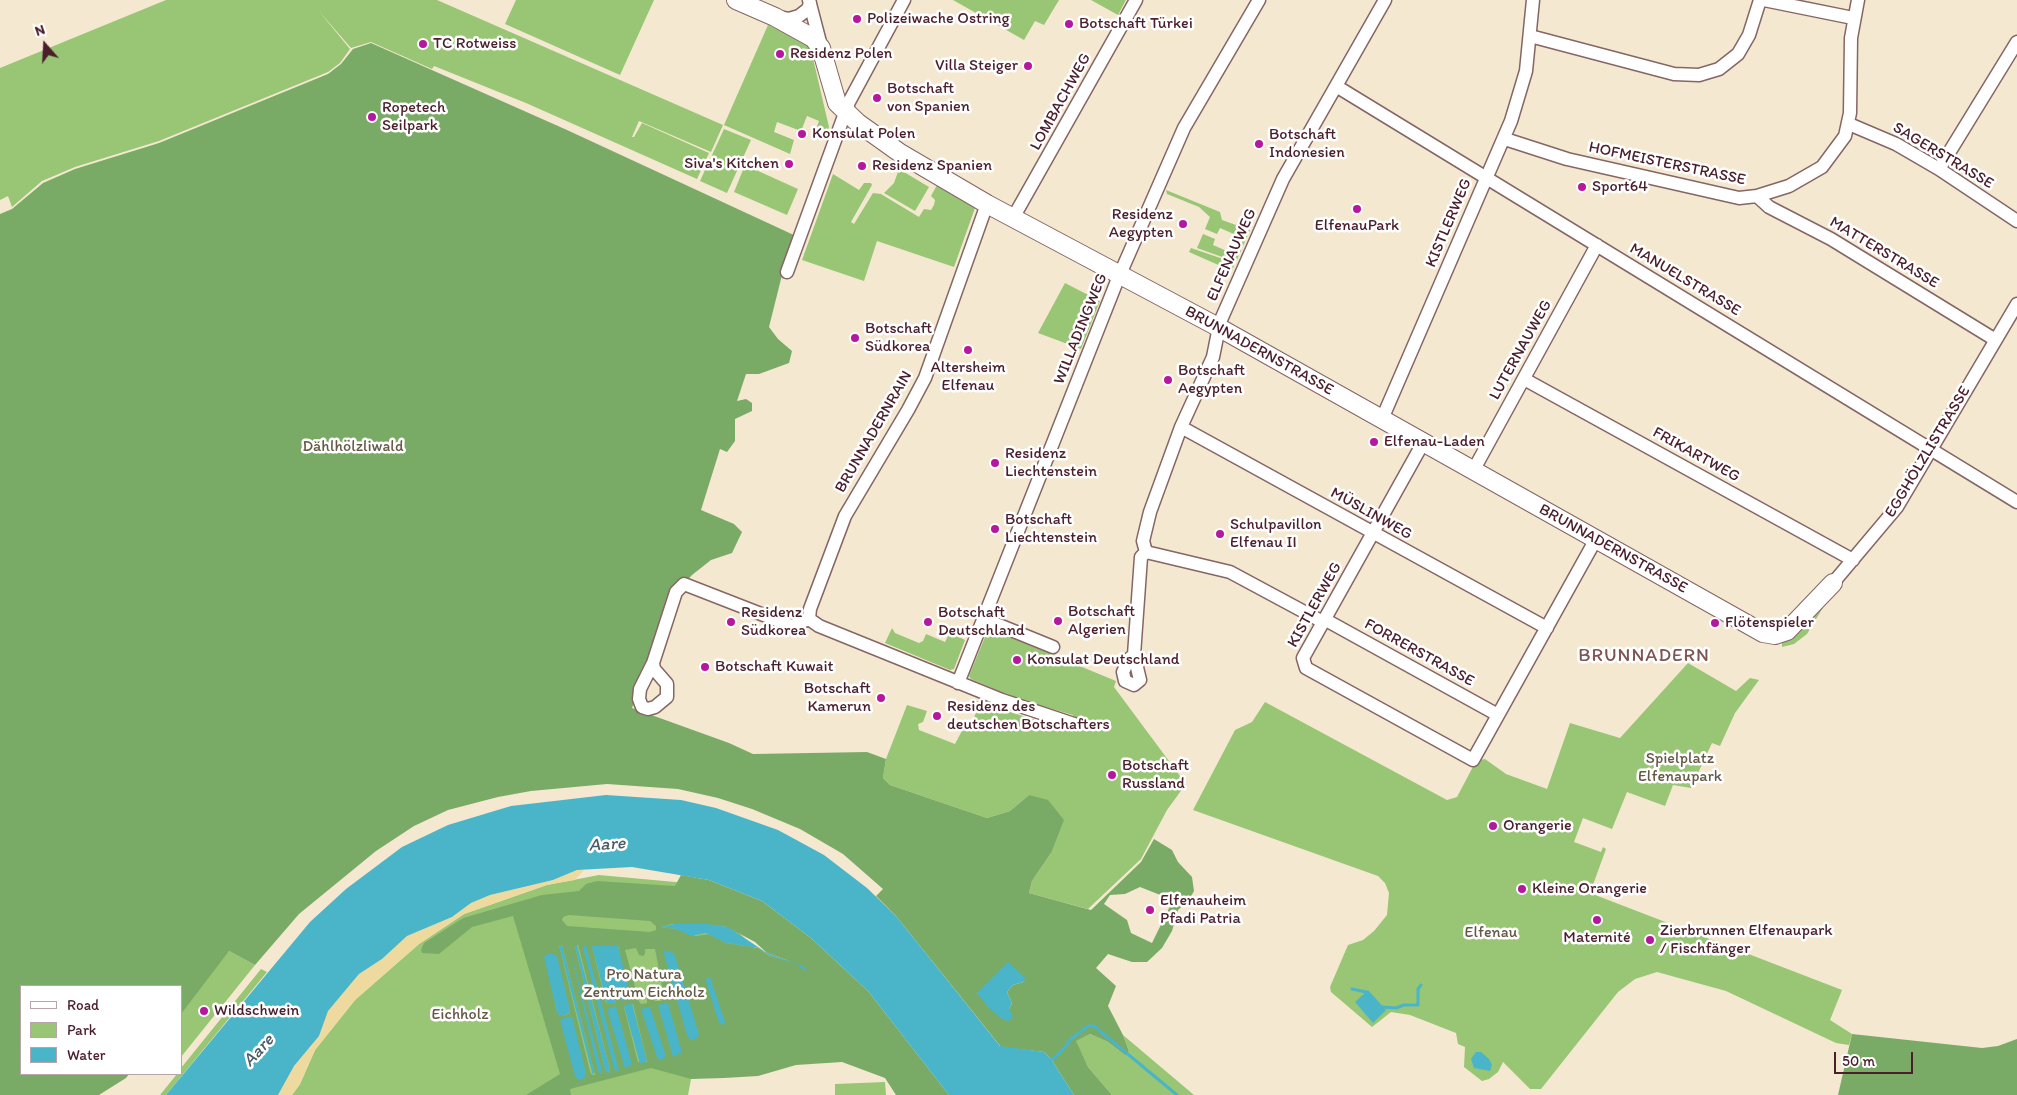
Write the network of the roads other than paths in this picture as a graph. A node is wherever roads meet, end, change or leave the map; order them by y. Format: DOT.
graph roads {
  1 [pos="736,0"];
  2 [pos="904,0"];
  3 [pos="1136,0"];
  4 [pos="1259,0"];
  5 [pos="1385,0"];
  6 [pos="1533,0"];
  7 [pos="1760,0"];
  8 [pos="1764,0"];
  9 [pos="1858,0"];
  10 [pos="810,2"];
  11 [pos="775,16"];
  12 [pos="1853,18"];
  13 [pos="1530,36"];
  14 [pos="2017,42"];
  15 [pos="821,48"];
  16 [pos="1336,86"];
  17 [pos="845,112"];
  18 [pos="1849,124"];
  19 [pos="1505,139"];
  20 [pos="1939,169"];
  21 [pos="1486,176"];
  22 [pos="1758,196"];
  23 [pos="987,204"];
  24 [pos="1013,218"];
  25 [pos="2017,221"];
  26 [pos="1597,245"];
  27 [pos="788,272"];
  28 [pos="1120,275"];
  29 [pos="2017,304"];
  30 [pos="1218,327"];
  31 [pos="1994,339"];
  32 [pos="1524,379"];
  33 [pos="1382,420"];
  34 [pos="1181,427"];
  35 [pos="1423,443"];
  36 [pos="1931,450"];
  37 [pos="1473,471"];
  38 [pos="2017,502"];
  39 [pos="1373,533"];
  40 [pos="1596,539"];
  41 [pos="1146,552"];
  42 [pos="1853,560"];
  43 [pos="1833,583"];
  44 [pos="809,619"];
  45 [pos="984,619"];
  46 [pos="1324,621"];
  47 [pos="1547,628"];
  48 [pos="1784,633"];
  49 [pos="1053,647"];
  50 [pos="1134,655"];
  51 [pos="653,663"];
  52 [pos="958,683"];
  53 [pos="1498,716"];
  54 [pos="1074,724"];
  1 -- 11 [label="street"];
  2 -- 17 [label="street"];
  3 -- 24 [label="street, LOMBACHWEG"];
  4 -- 28 [label="street, WILLADINGWEG"];
  5 -- 16 [label="street, ELFENAUWEG"];
  6 -- 13 [label="street, KISTLERWEG"];
  7 -- 13 [label="street"];
  8 -- 12 [label="street"];
  9 -- 12 [label="street, HOFMEISTERSTRASSE"];
  10 -- 11 [label="street"];
  10 -- 15 [label="street, BRUNNADERNSTRASSE"];
  11 -- 15 [label="street"];
  12 -- 18 [label="street, HOFMEISTERSTRASSE"];
  13 -- 19 [label="street, KISTLERWEG"];
  14 -- 20 [label="street"];
  15 -- 17 [label="street, BRUNNADERNSTRASSE"];
  16 -- 21 [label="street, MANUELSTRASSE"];
  16 -- 30 [label="street, ELFENAUWEG"];
  17 -- 23 [label="street, BRUNNADERNSTRASSE"];
  17 -- 27 [label="street"];
  18 -- 20 [label="street, SAGERSTRASSE"];
  18 -- 22 [label="street, HOFMEISTERSTRASSE"];
  19 -- 21 [label="street, KISTLERWEG"];
  19 -- 22 [label="street, HOFMEISTERSTRASSE"];
  20 -- 25 [label="street, SAGERSTRASSE"];
  21 -- 26 [label="street, MANUELSTRASSE"];
  21 -- 33 [label="street, KISTLERWEG"];
  22 -- 31 [label="street, MATTERSTRASSE"];
  23 -- 24 [label="street, BRUNNADERNSTRASSE"];
  23 -- 44 [label="street, BRUNNADERNRAIN"];
  24 -- 28 [label="street, BRUNNADERNSTRASSE"];
  26 -- 32 [label="street, LUTERNAUWEG"];
  26 -- 36 [label="street, MANUELSTRASSE"];
  28 -- 30 [label="street, BRUNNADERNSTRASSE"];
  28 -- 45 [label="street, WILLADINGWEG"];
  29 -- 31 [label="street, EGGHÖLZLISTRASSE"];
  30 -- 33 [label="street, BRUNNADERNSTRASSE"];
  30 -- 34 [label="street, ELFENAUWEG"];
  31 -- 36 [label="street, EGGHÖLZLISTRASSE"];
  32 -- 37 [label="street, LUTERNAUWEG"];
  32 -- 42 [label="street, FRIKARTWEG"];
  33 -- 35 [label="street, BRUNNADERNSTRASSE"];
  34 -- 39 [label="street, MÜSLINWEG"];
  34 -- 41 [label="street, ELFENAUWEG"];
  35 -- 37 [label="street, BRUNNADERNSTRASSE"];
  35 -- 39 [label="street, KISTLERWEG"];
  36 -- 38 [label="street, MANUELSTRASSE"];
  36 -- 42 [label="street, EGGHÖLZLISTRASSE"];
  37 -- 40 [label="street, BRUNNADERNSTRASSE"];
  39 -- 46 [label="street, KISTLERWEG"];
  39 -- 47 [label="street, MÜSLINWEG"];
  40 -- 47 [label="street"];
  40 -- 48 [label="street, BRUNNADERNSTRASSE"];
  41 -- 46 [label="street, FORRERSTRASSE"];
  41 -- 50 [label="street, ELFENAUWEG"];
  42 -- 43 [label="street, EGGHÖLZLISTRASSE"];
  43 -- 48 [label="street, EGGHÖLZLISTRASSE"];
  44 -- 51 [label="street"];
  44 -- 52 [label="street"];
  45 -- 49 [label="street"];
  45 -- 52 [label="street, WILLADINGWEG"];
  46 -- 53 [label="street, FORRERSTRASSE"];
  46 -- 53 [label="street, KISTLERWEG"];
  47 -- 53 [label="street"];
  52 -- 54 [label="street"];
}
